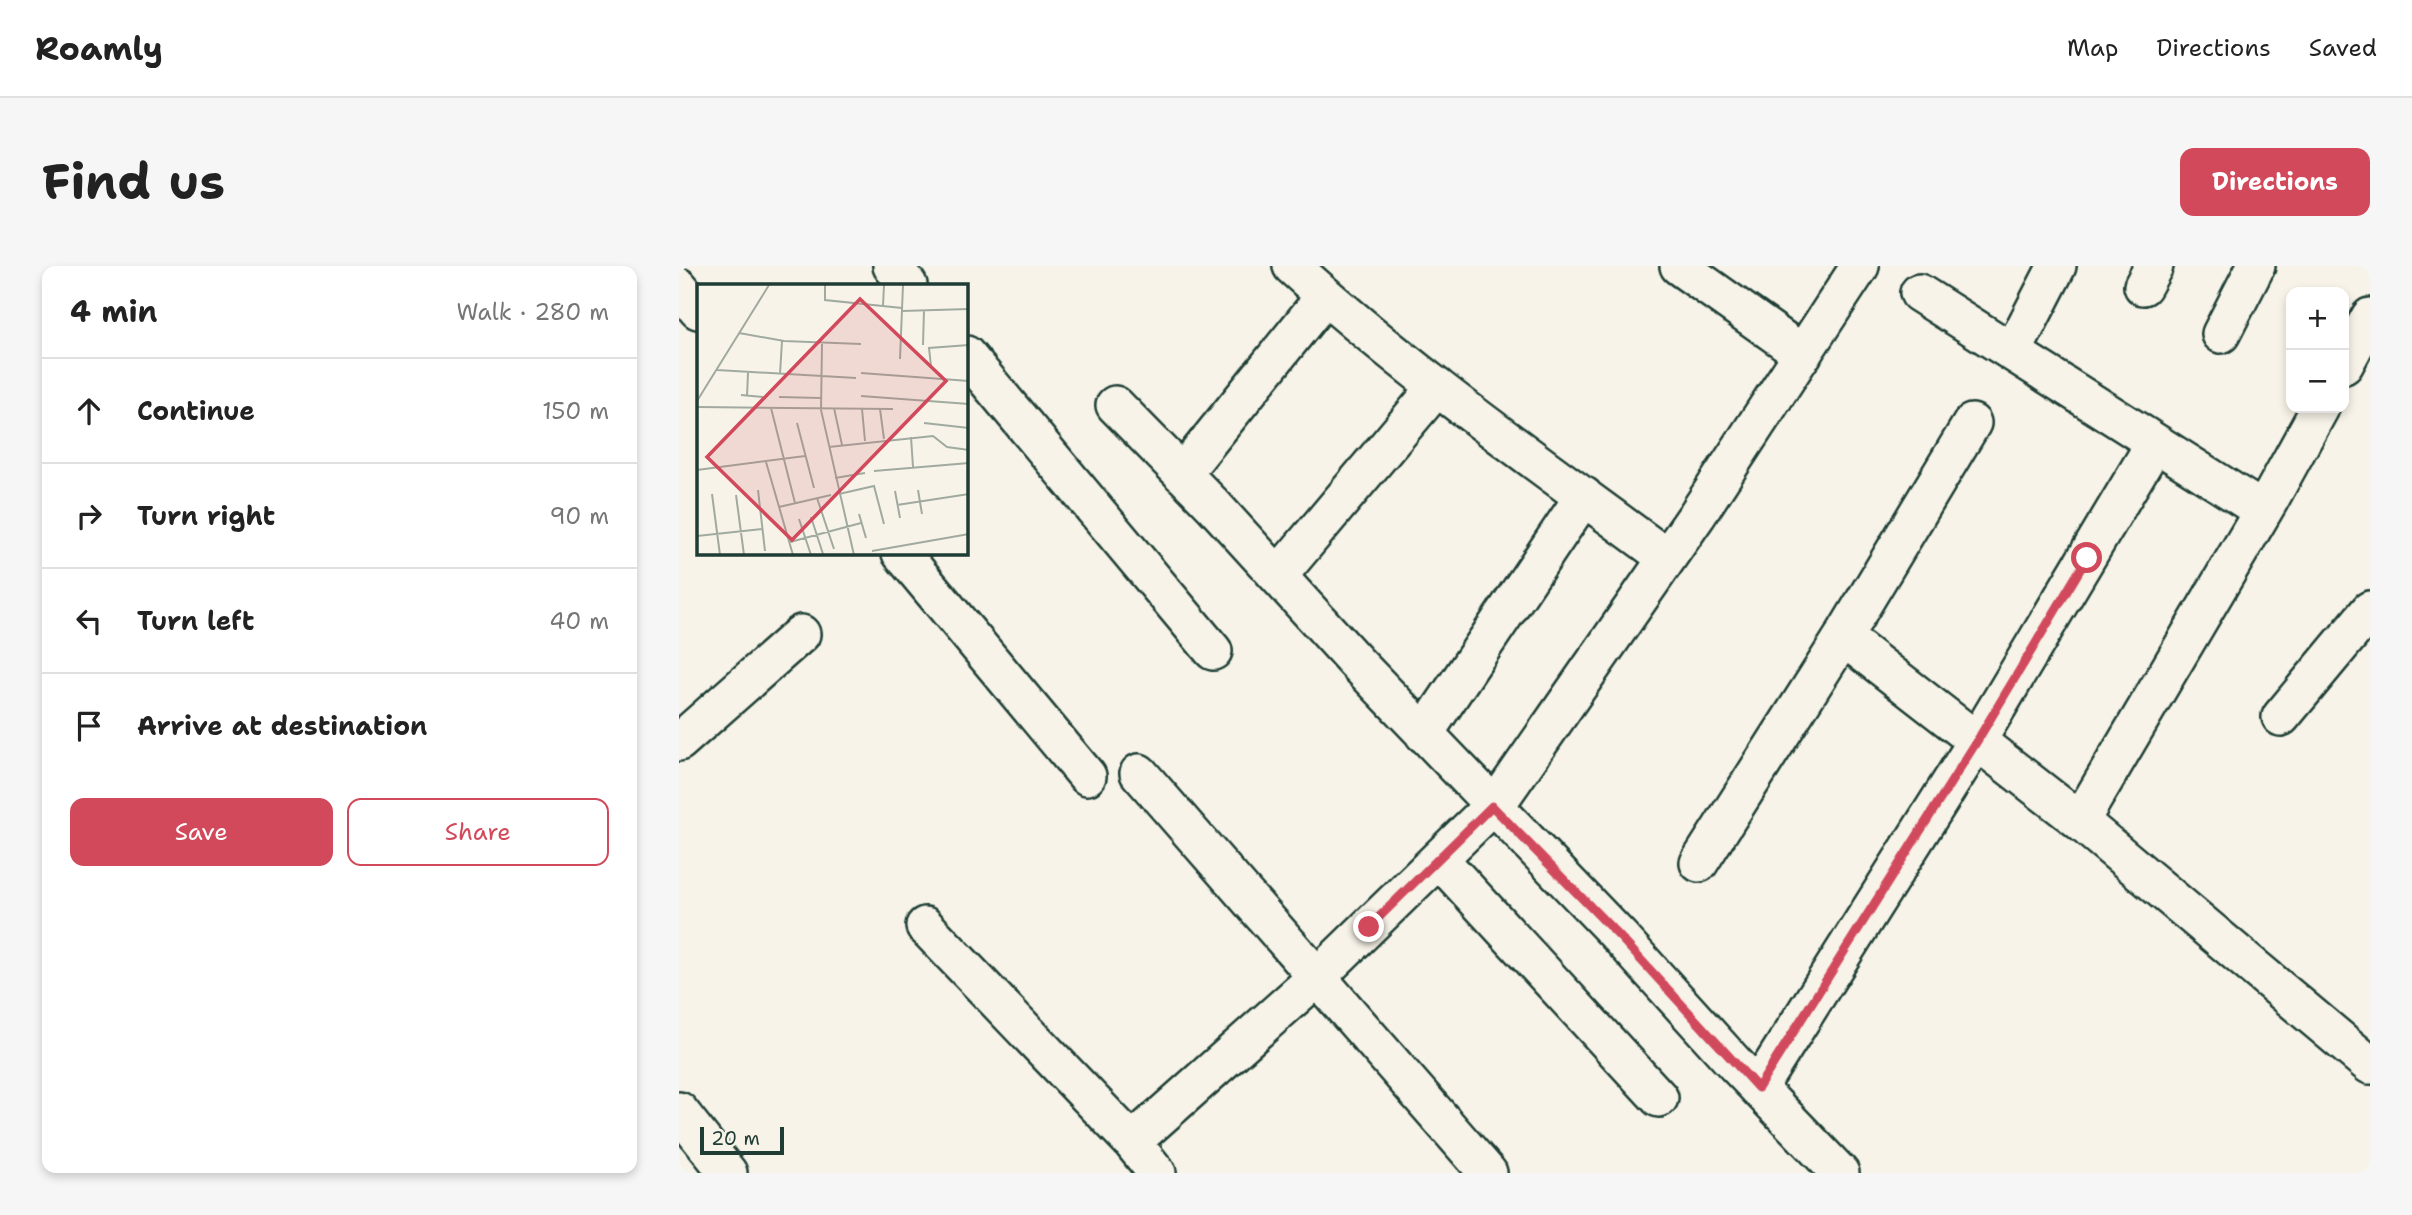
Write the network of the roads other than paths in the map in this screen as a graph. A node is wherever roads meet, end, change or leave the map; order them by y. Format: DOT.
graph roads {
  1 [pos="892,266"];
  2 [pos="1291,266"];
  3 [pos="1679,266"];
  4 [pos="1860,266"];
  5 [pos="2057,266"];
  6 [pos="2256,266"];
  7 [pos="907,284"];
  8 [pos="679,287"];
  9 [pos="1919,293"];
  10 [pos="1325,296"];
  11 [pos="697,309"];
  12 [pos="2370,317"];
  13 [pos="2221,334"];
  14 [pos="2013,351"];
  15 [pos="1803,354"];
  16 [pos="2349,356"];
  17 [pos="968,357"];
  18 [pos="1437,387"];
  19 [pos="1115,405"];
  20 [pos="2317,413"];
  21 [pos="1972,423"];
  22 [pos="2155,443"];
  23 [pos="1182,474"];
  24 [pos="1584,496"];
  25 [pos="2263,511"];
  26 [pos="903,555"];
  27 [pos="1667,558"];
  28 [pos="1278,576"];
  29 [pos="2370,610"];
  30 [pos="801,634"];
  31 [pos="1843,638"];
  32 [pos="1213,651"];
  33 [pos="2281,717"];
  34 [pos="1424,734"];
  35 [pos="1977,741"];
  36 [pos="679,742"];
  37 [pos="1139,773"];
  38 [pos="1087,776"];
  39 [pos="1492,806"];
  40 [pos="2080,821"];
  41 [pos="1439,859"];
  42 [pos="1699,863"];
  43 [pos="925,926"];
  44 [pos="1316,978"];
  45 [pos="2370,1065"];
  46 [pos="1758,1088"];
  47 [pos="1660,1098"];
  48 [pos="681,1117"];
  49 [pos="1132,1142"];
  50 [pos="728,1173"];
  51 [pos="1157,1173"];
  52 [pos="1488,1173"];
  53 [pos="1840,1173"];
  1 -- 7 [label="street"];
  2 -- 10 [label="street"];
  3 -- 15 [label="street"];
  4 -- 15 [label="street"];
  5 -- 14 [label="street"];
  6 -- 13 [label="street"];
  8 -- 11 [label="street"];
  9 -- 14 [label="street"];
  10 -- 18 [label="street"];
  10 -- 23 [label="street"];
  12 -- 16 [label="street"];
  14 -- 22 [label="street"];
  15 -- 27 [label="street"];
  17 -- 32 [label="street"];
  18 -- 24 [label="street"];
  18 -- 28 [label="street"];
  19 -- 23 [label="street"];
  20 -- 25 [label="street"];
  21 -- 31 [label="street"];
  22 -- 25 [label="street"];
  22 -- 35 [label="street"];
  23 -- 28 [label="street"];
  24 -- 27 [label="street"];
  24 -- 34 [label="street"];
  25 -- 40 [label="street"];
  26 -- 38 [label="street"];
  27 -- 39 [label="street"];
  28 -- 34 [label="street"];
  29 -- 33 [label="street"];
  30 -- 36 [label="street"];
  31 -- 35 [label="street"];
  31 -- 42 [label="street"];
  34 -- 39 [label="street"];
  35 -- 40 [label="street"];
  35 -- 46 [label="street"];
  37 -- 44 [label="street"];
  39 -- 41 [label="street"];
  39 -- 46 [label="street"];
  40 -- 45 [label="street"];
  41 -- 44 [label="street"];
  41 -- 47 [label="street"];
  43 -- 49 [label="street"];
  44 -- 49 [label="street"];
  44 -- 52 [label="street"];
  46 -- 53 [label="street"];
  48 -- 50 [label="street"];
  49 -- 51 [label="street"];
}
